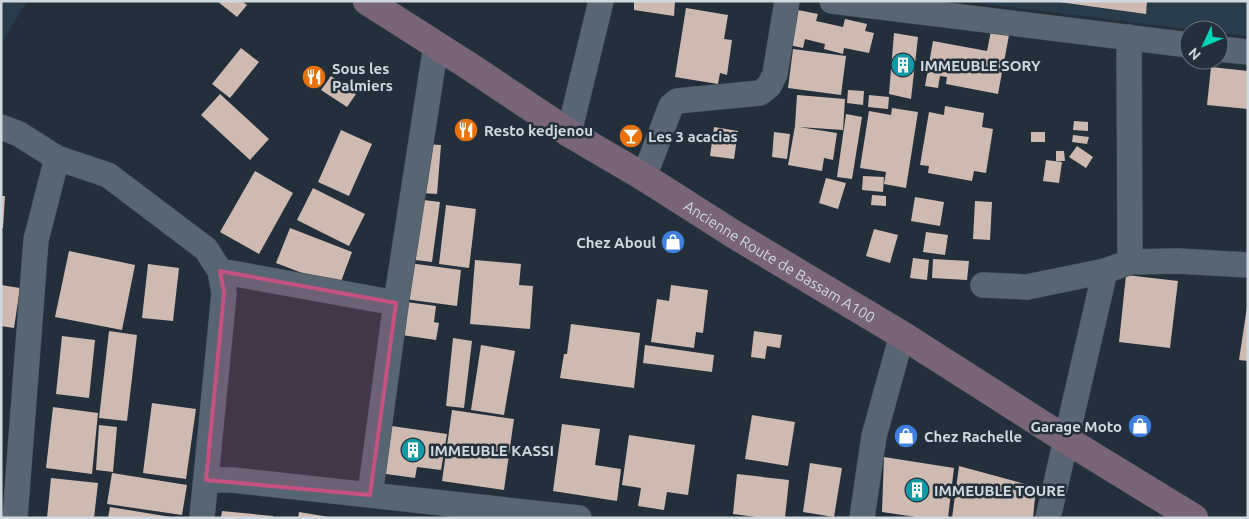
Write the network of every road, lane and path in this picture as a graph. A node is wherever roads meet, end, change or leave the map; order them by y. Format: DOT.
graph roads {
  1 [pos="367,1"];
  2 [pos="601,1"];
  3 [pos="787,1"];
  4 [pos="832,1"];
  5 [pos="926,7"];
  6 [pos="1129,37"];
  7 [pos="1179,44"];
  8 [pos="436,45"];
  9 [pos="1229,49"];
  10 [pos="1248,52"];
  11 [pos="1,127"];
  12 [pos="569,133"];
  13 [pos="56,158"];
  14 [pos="644,177"];
  15 [pos="1130,262"];
  16 [pos="1248,265"];
  17 [pos="220,271"];
  18 [pos="1104,271"];
  19 [pos="983,285"];
  20 [pos="396,303"];
  21 [pos="902,335"];
  22 [pos="1065,439"];
  23 [pos="206,480"];
  24 [pos="370,495"];
  25 [pos="15,518"];
  26 [pos="202,518"];
  27 [pos="579,518"];
  28 [pos="862,518"];
  29 [pos="1048,518"];
  30 [pos="1194,518"];
  1 -- 8 [label="main road, Ancienne Route de Bassam A100"];
  2 -- 12 [label="street"];
  3 -- 14 [label="street"];
  4 -- 5 [label="street"];
  5 -- 6 [label="street"];
  6 -- 7 [label="street"];
  6 -- 15 [label="street"];
  8 -- 12 [label="main road, Ancienne Route de Bassam A100"];
  8 -- 20 [label="street"];
  9 -- 10 [label="street"];
  11 -- 13 [label="street"];
  12 -- 14 [label="main road, Ancienne Route de Bassam A100"];
  13 -- 17 [label="street"];
  13 -- 25 [label="street"];
  14 -- 21 [label="main road, Ancienne Route de Bassam A100"];
  15 -- 16 [label="street"];
  15 -- 18 [label="street"];
  17 -- 20 [label="street"];
  17 -- 23 [label="street"];
  18 -- 19 [label="street"];
  18 -- 22 [label="street"];
  20 -- 24 [label="street"];
  21 -- 22 [label="main road, Ancienne Route de Bassam A100"];
  21 -- 28 [label="street"];
  22 -- 29 [label="street"];
  22 -- 30 [label="main road, Ancienne Route de Bassam A100"];
  23 -- 24 [label="street"];
  23 -- 26 [label="street"];
  24 -- 27 [label="street"];
}
